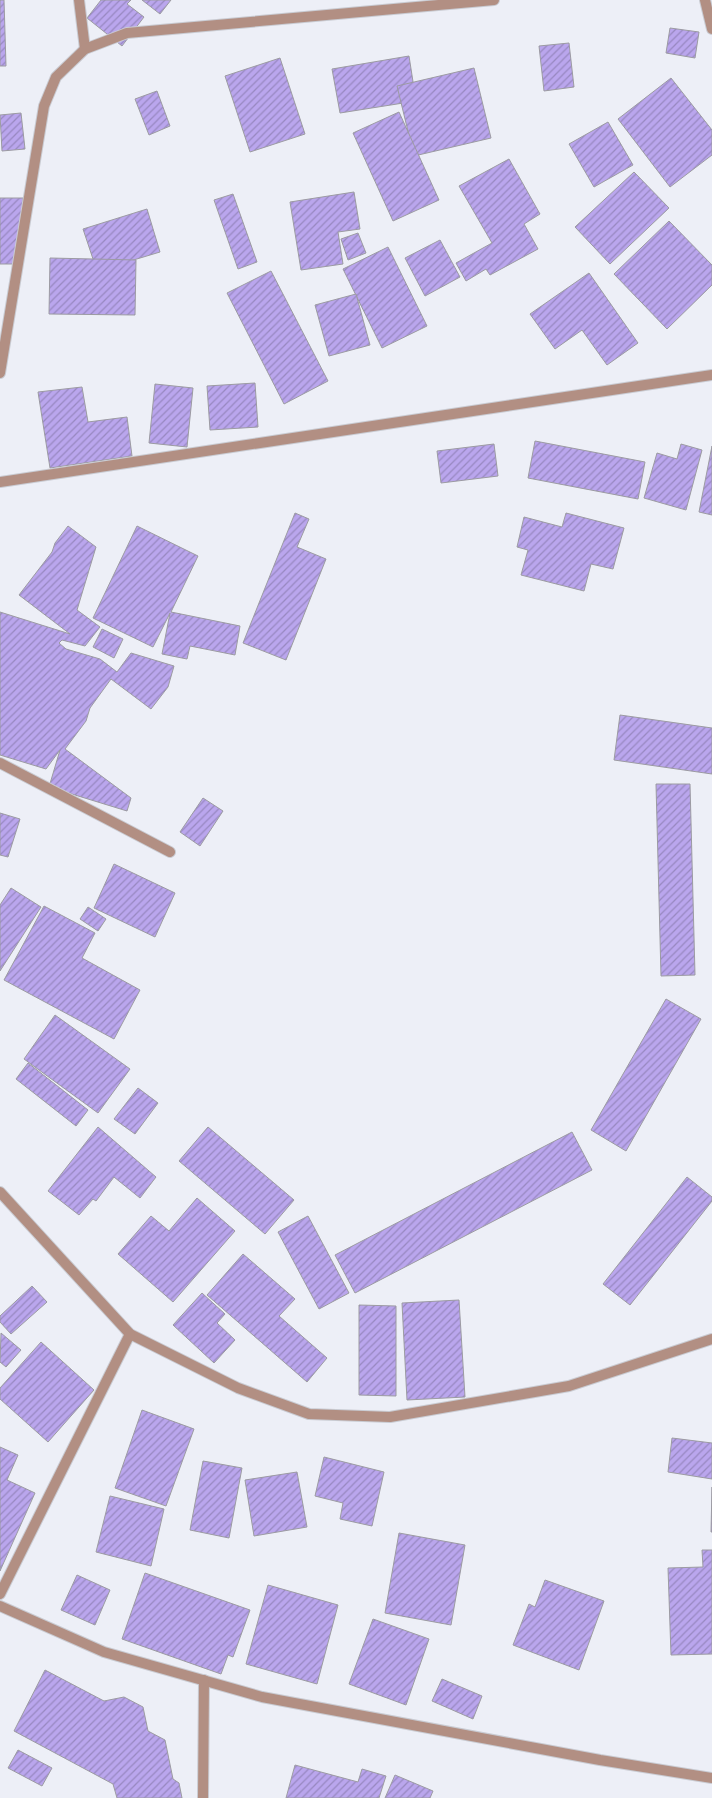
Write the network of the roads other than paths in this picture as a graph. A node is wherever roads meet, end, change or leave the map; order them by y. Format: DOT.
graph roads {
  1 [pos="79,0"];
  2 [pos="494,0"];
  3 [pos="705,0"];
  4 [pos="712,29"];
  5 [pos="85,50"];
  6 [pos="0,373"];
  7 [pos="712,375"];
  8 [pos="0,482"];
  9 [pos="0,763"];
  10 [pos="170,852"];
  11 [pos="0,1192"];
  12 [pos="130,1334"];
  13 [pos="712,1339"];
  14 [pos="0,1594"];
  15 [pos="0,1606"];
  16 [pos="204,1680"];
  17 [pos="712,1778"];
  18 [pos="203,1798"];
  1 -- 5 [label="street"];
  2 -- 5 [label="street"];
  3 -- 4 [label="street"];
  5 -- 6 [label="street"];
  7 -- 8 [label="street"];
  9 -- 10 [label="street"];
  11 -- 12 [label="street"];
  12 -- 13 [label="street"];
  12 -- 14 [label="street"];
  15 -- 16 [label="street"];
  16 -- 17 [label="street"];
  16 -- 18 [label="street"];
}
